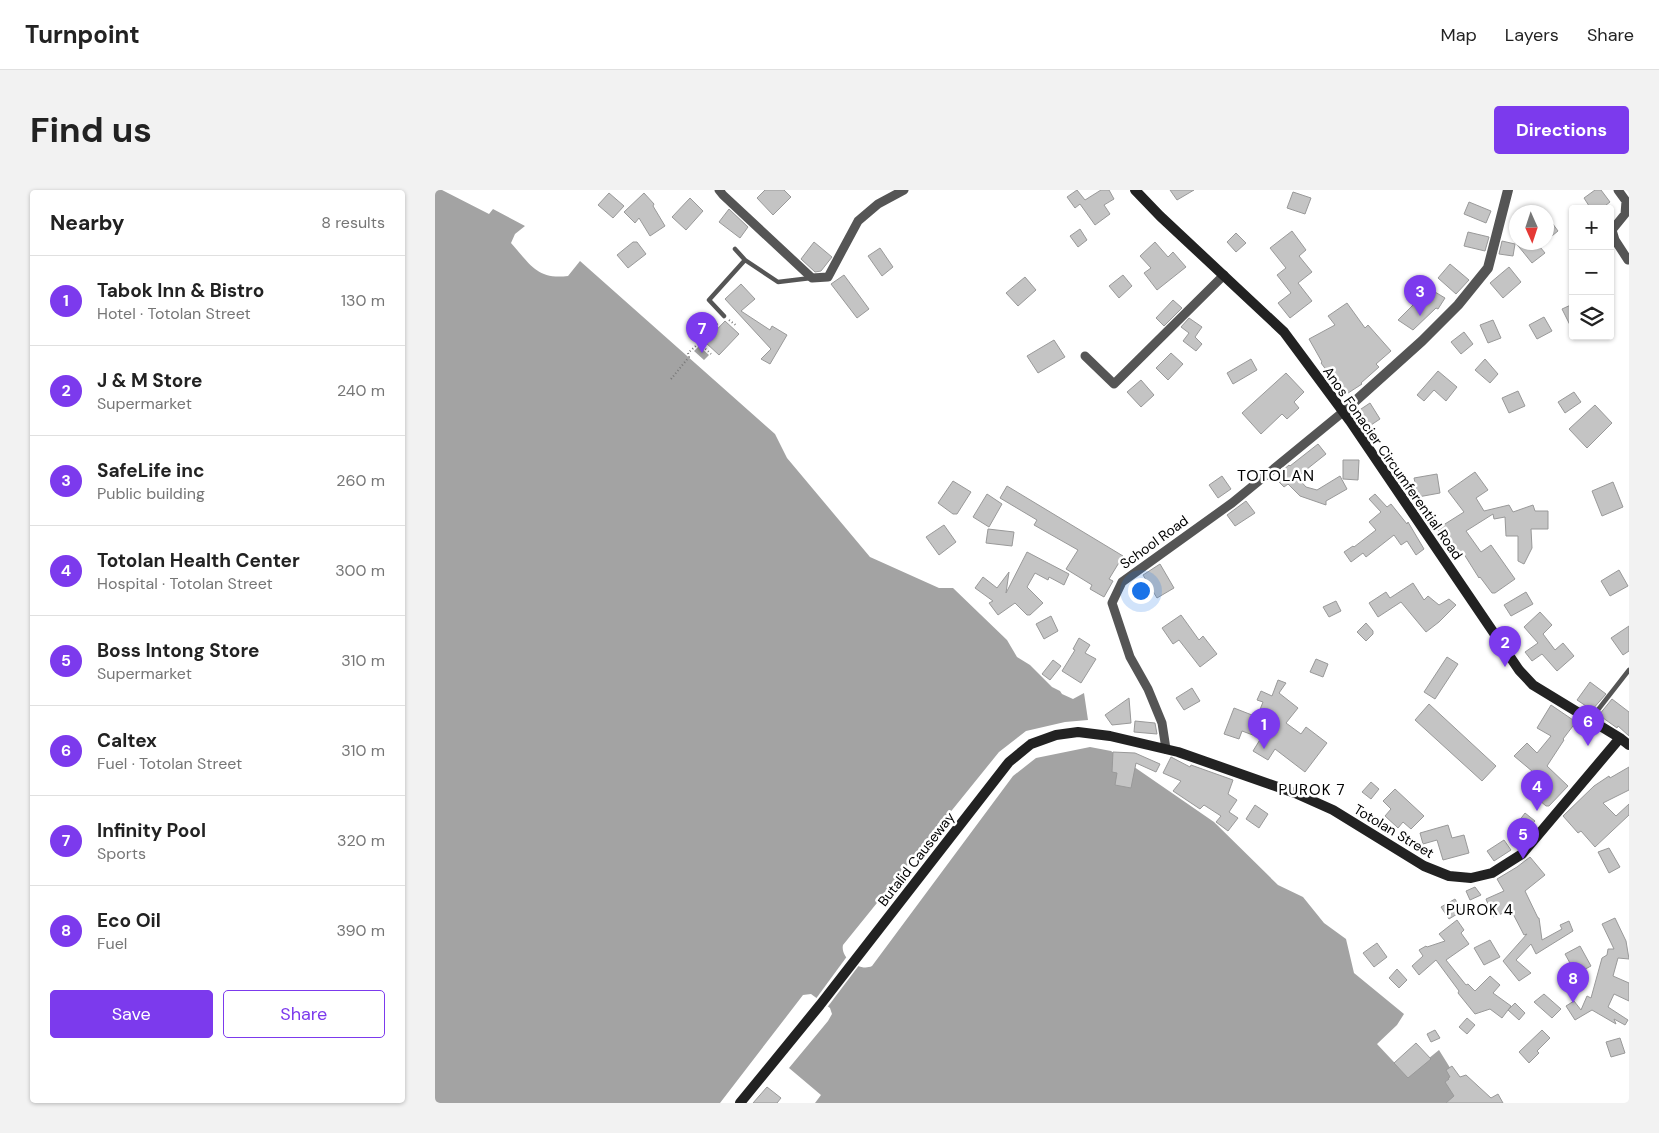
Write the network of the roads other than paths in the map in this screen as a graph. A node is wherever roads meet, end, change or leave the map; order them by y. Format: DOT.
graph roads {
  1 [pos="719,190"];
  2 [pos="904,190"];
  3 [pos="1135,190"];
  4 [pos="1508,190"];
  5 [pos="1618,190"];
  6 [pos="735,249"];
  7 [pos="745,260"];
  8 [pos="1628,260"];
  9 [pos="1224,275"];
  10 [pos="812,278"];
  11 [pos="724,316"];
  12 [pos="1085,356"];
  13 [pos="1343,412"];
  14 [pos="1629,670"];
  15 [pos="1591,720"];
  16 [pos="1620,738"];
  17 [pos="1629,746"];
  18 [pos="1167,749"];
  19 [pos="740,1103"];
  1 -- 10 [label="street"];
  2 -- 10 [label="street"];
  3 -- 9 [label="main road, Anos Fonacier Circumferential Road"];
  4 -- 13 [label="street"];
  5 -- 8 [label="street"];
  6 -- 7 [label="lane"];
  7 -- 10 [label="lane"];
  7 -- 11 [label="lane"];
  9 -- 12 [label="street"];
  9 -- 13 [label="main road, Anos Fonacier Circumferential Road"];
  13 -- 15 [label="main road, Anos Fonacier Circumferential Road"];
  13 -- 18 [label="street, School Road"];
  14 -- 15 [label="lane"];
  15 -- 16 [label="main road, Anos Fonacier Circumferential Road"];
  16 -- 17 [label="main road, Anos Fonacier Circumferential Road"];
  16 -- 18 [label="main road, Totolan Street"];
  18 -- 19 [label="main road, Butalid Causeway"];
}
